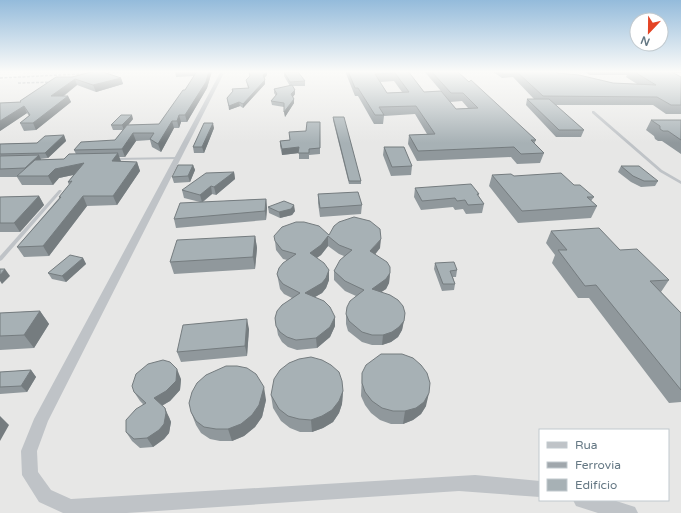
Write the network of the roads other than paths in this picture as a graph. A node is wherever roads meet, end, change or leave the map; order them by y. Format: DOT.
graph roads {
  1 [pos="211,95"];
  2 [pos="592,112"];
  3 [pos="178,158"];
  4 [pos="108,159"];
  5 [pos="681,183"];
  6 [pos="60,191"];
  7 [pos="0,259"];
  8 [pos="539,489"];
  9 [pos="586,501"];
  10 [pos="629,513"];
  1 -- 3 [label="street"];
  2 -- 5 [label="lane"];
  3 -- 4 [label="lane"];
  3 -- 8 [label="street"];
  6 -- 7 [label="lane"];
  9 -- 10 [label="street"];
}
